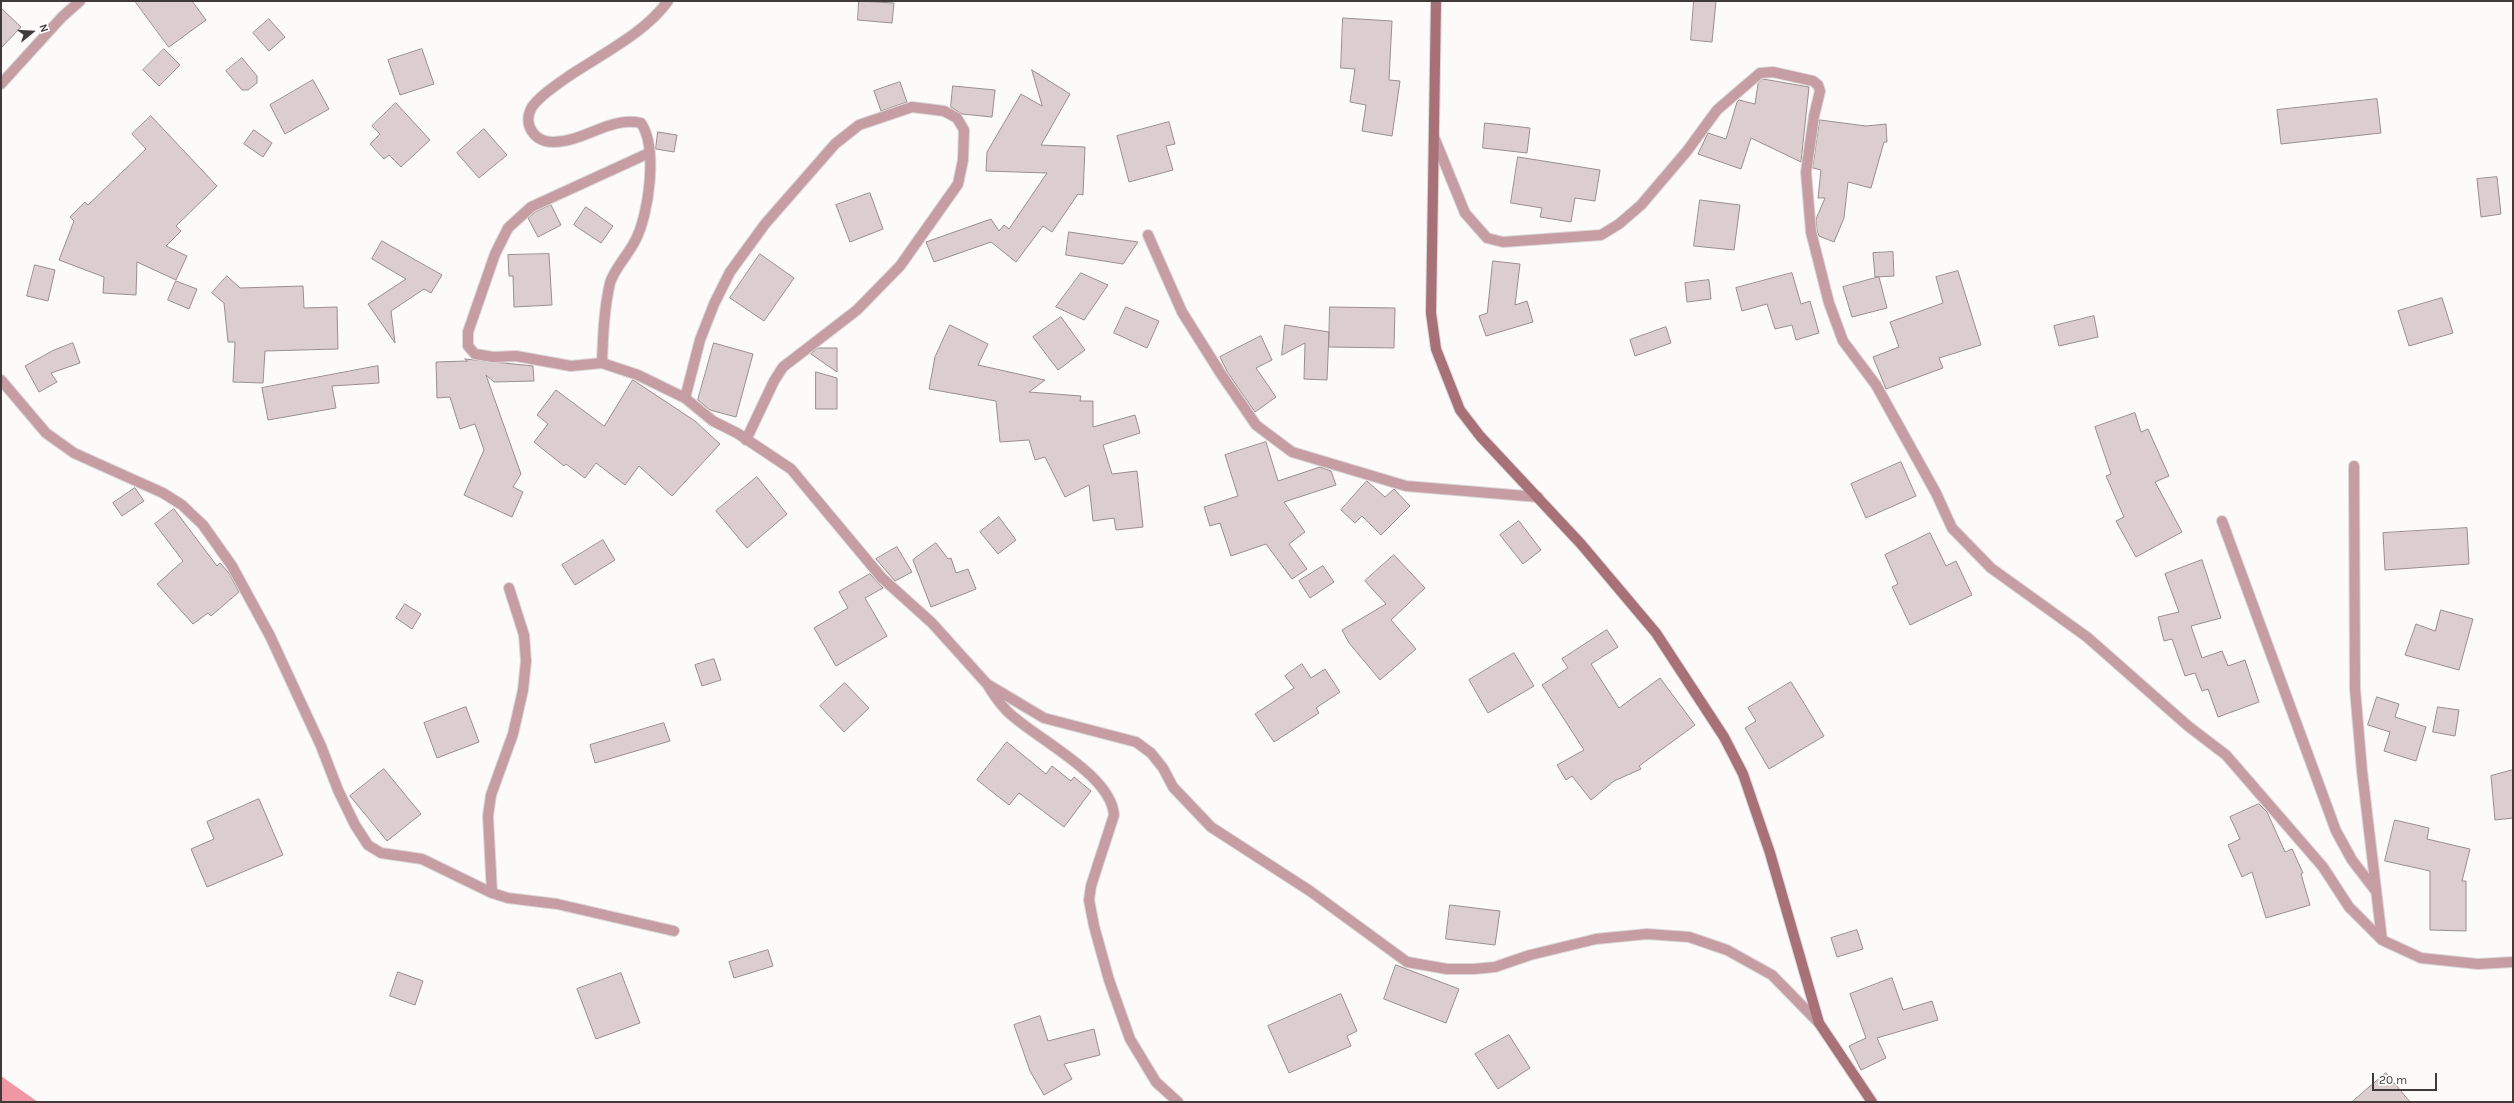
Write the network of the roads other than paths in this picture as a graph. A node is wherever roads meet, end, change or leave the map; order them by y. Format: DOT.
graph roads {
  1 [pos="80,1"];
  2 [pos="668,1"];
  3 [pos="1436,1"];
  4 [pos="1,84"];
  5 [pos="1434,137"];
  6 [pos="650,153"];
  7 [pos="1148,235"];
  8 [pos="602,363"];
  9 [pos="1,380"];
  10 [pos="685,398"];
  11 [pos="746,440"];
  12 [pos="2354,466"];
  13 [pos="1538,497"];
  14 [pos="2222,521"];
  15 [pos="509,588"];
  16 [pos="987,684"];
  17 [pos="2375,890"];
  18 [pos="492,893"];
  19 [pos="674,931"];
  20 [pos="2382,940"];
  21 [pos="2513,962"];
  22 [pos="1819,1023"];
  23 [pos="1178,1102"];
  24 [pos="1872,1102"];
  1 -- 4 [label="street"];
  2 -- 6 [label="street"];
  3 -- 5 [label="street"];
  5 -- 13 [label="street"];
  5 -- 20 [label="street"];
  6 -- 8 [label="street"];
  6 -- 8 [label="street"];
  7 -- 13 [label="street"];
  8 -- 10 [label="street"];
  9 -- 18 [label="street"];
  10 -- 11 [label="street"];
  10 -- 11 [label="street"];
  11 -- 16 [label="street"];
  12 -- 17 [label="street"];
  13 -- 22 [label="street"];
  14 -- 17 [label="street"];
  15 -- 18 [label="street"];
  16 -- 22 [label="street"];
  16 -- 23 [label="street"];
  17 -- 20 [label="street"];
  18 -- 19 [label="street"];
  20 -- 21 [label="street"];
  22 -- 24 [label="street"];
}
